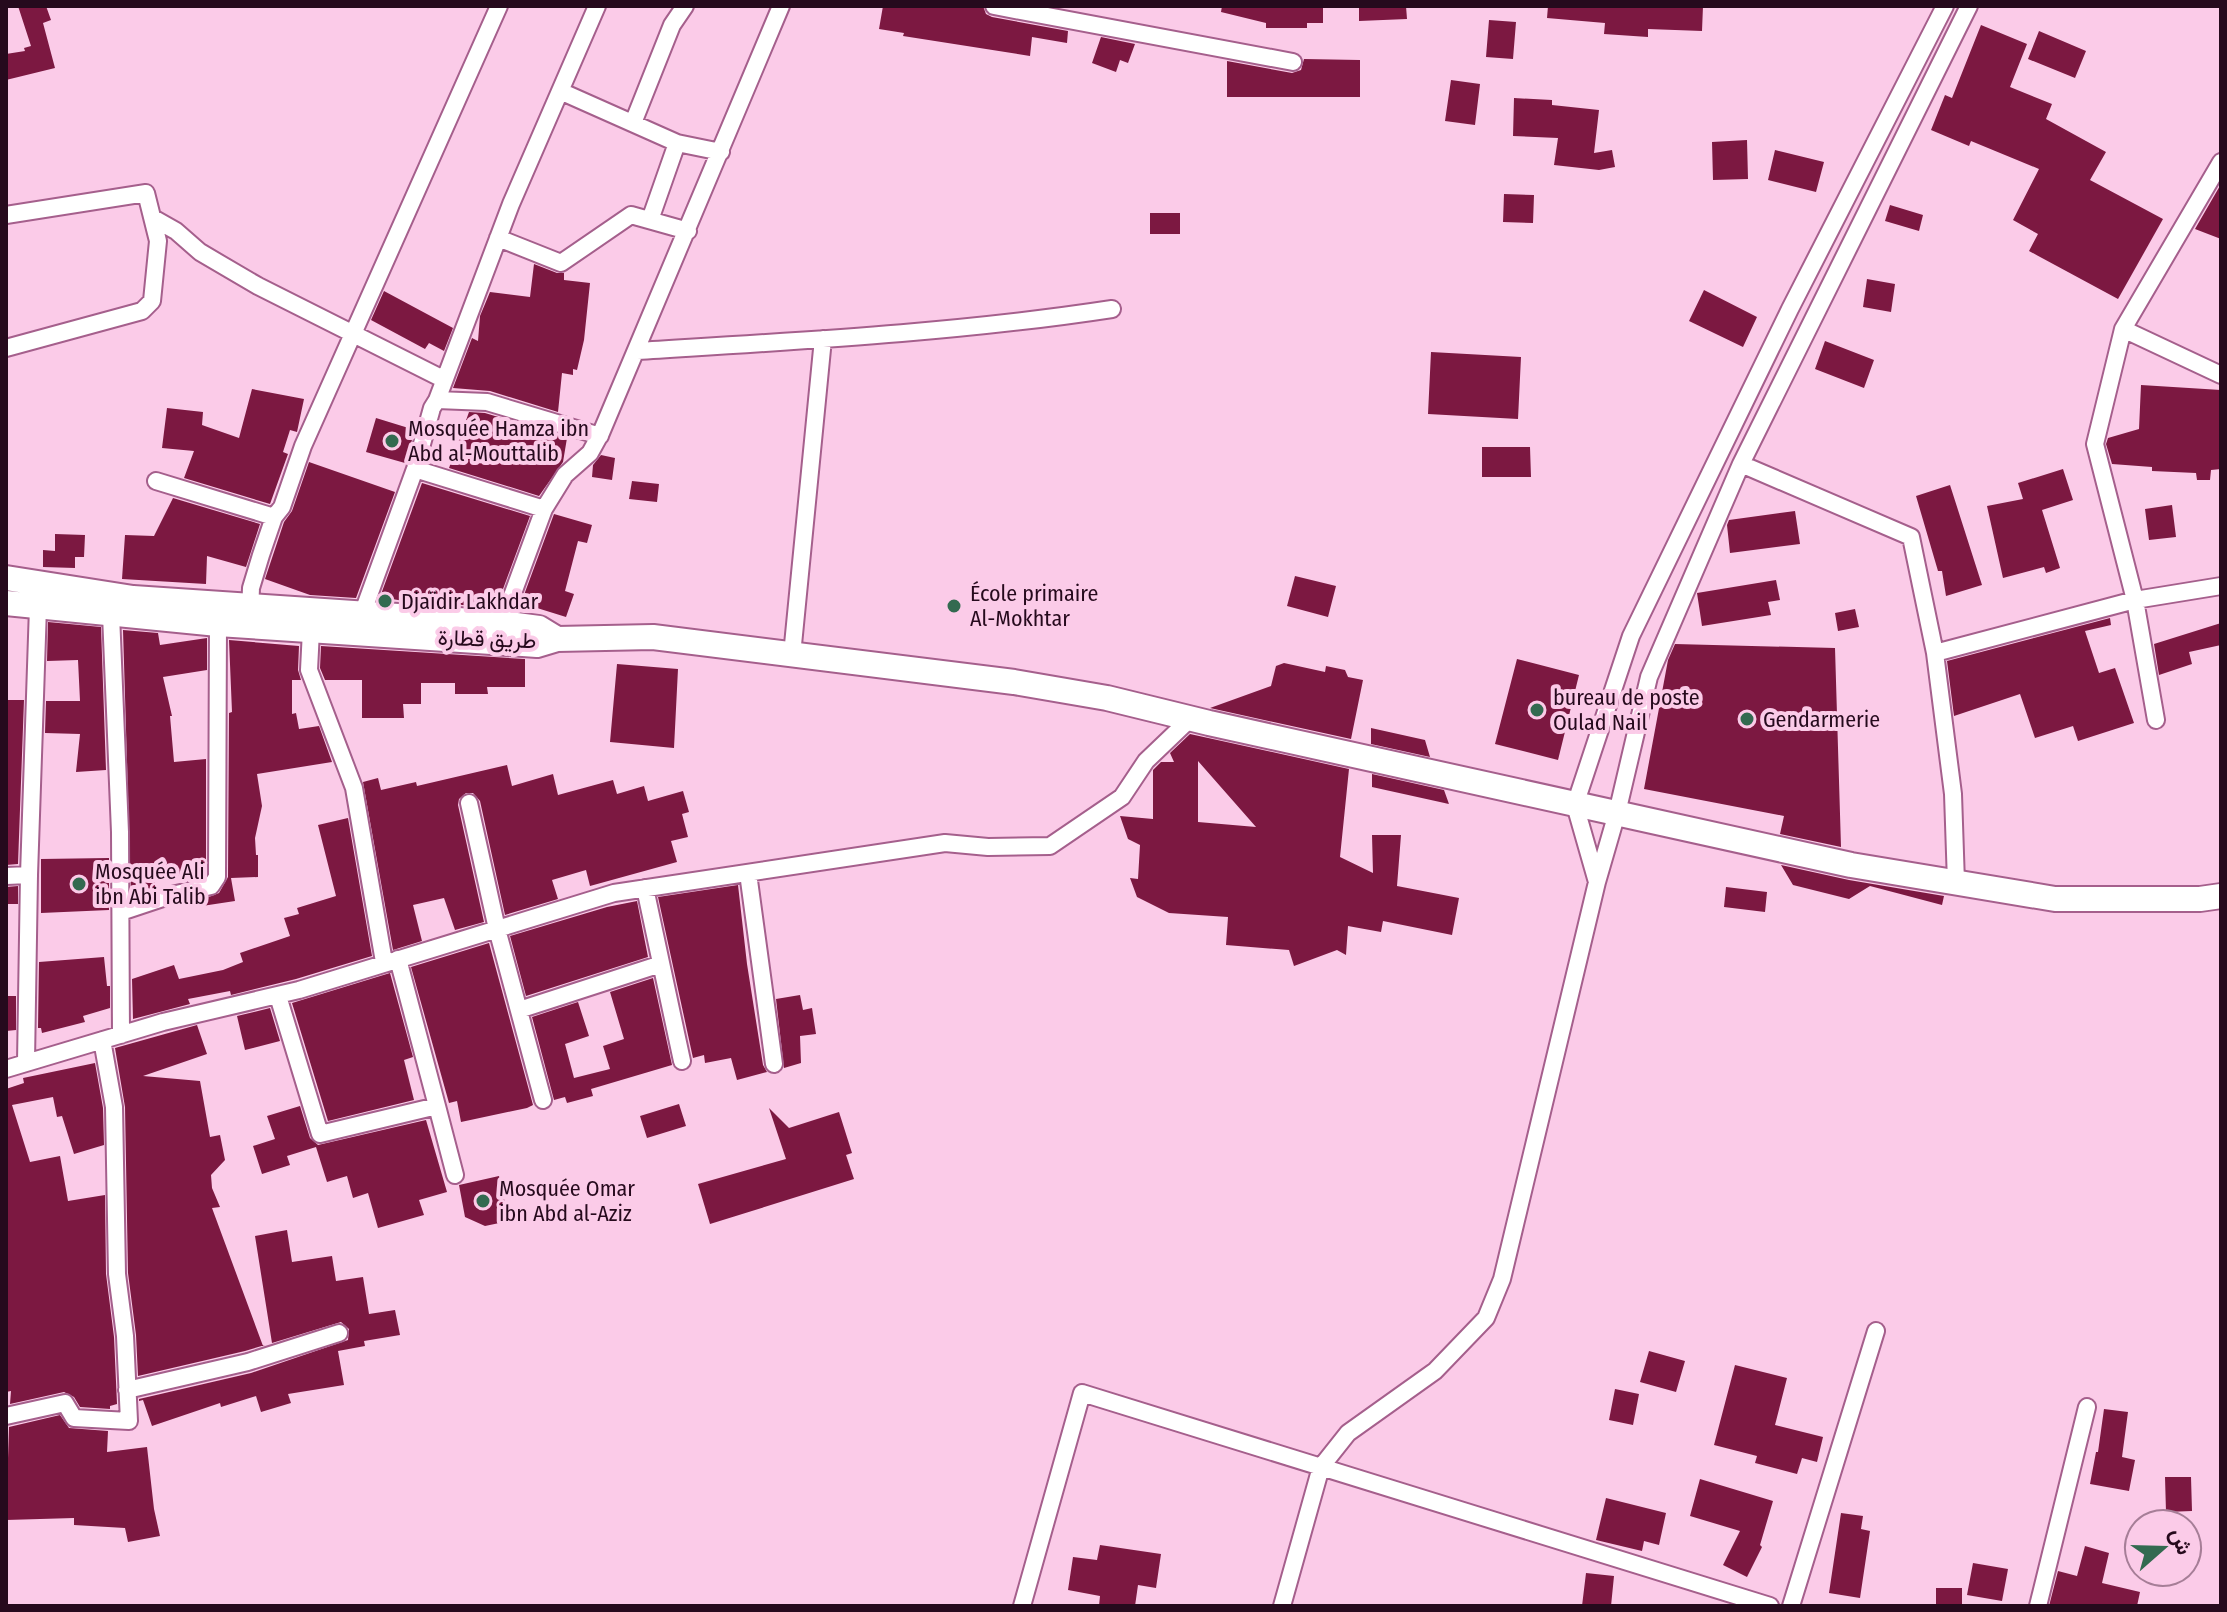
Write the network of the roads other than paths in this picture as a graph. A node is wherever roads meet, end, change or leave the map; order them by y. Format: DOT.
graph roads {
  1 [pos="499,6"];
  2 [pos="597,6"];
  3 [pos="685,6"];
  4 [pos="781,6"];
  5 [pos="994,6"];
  6 [pos="1945,6"];
  7 [pos="1969,6"];
  8 [pos="1293,62"];
  9 [pos="560,91"];
  10 [pos="633,123"];
  11 [pos="677,143"];
  12 [pos="721,152"];
  13 [pos="2221,162"];
  14 [pos="6,215"];
  15 [pos="153,218"];
  16 [pos="650,220"];
  17 [pos="688,231"];
  18 [pos="498,238"];
  19 [pos="1112,309"];
  20 [pos="2123,329"];
  21 [pos="352,334"];
  22 [pos="823,339"];
  23 [pos="6,348"];
  24 [pos="637,351"];
  25 [pos="2221,375"];
  26 [pos="443,379"];
  27 [pos="437,400"];
  28 [pos="600,436"];
  29 [pos="1741,464"];
  30 [pos="415,469"];
  31 [pos="156,481"];
  32 [pos="544,509"];
  33 [pos="274,517"];
  34 [pos="6,578"];
  35 [pos="2221,586"];
  36 [pos="2135,600"];
  37 [pos="6,603"];
  38 [pos="38,607"];
  39 [pos="111,614"];
  40 [pos="250,616"];
  41 [pos="218,624"];
  42 [pos="359,624"];
  43 [pos="311,630"];
  44 [pos="504,632"];
  45 [pos="1935,653"];
  46 [pos="792,655"];
  47 [pos="1191,718"];
  48 [pos="2156,720"];
  49 [pos="469,803"];
  50 [pos="1575,805"];
  51 [pos="1617,813"];
  52 [pos="748,873"];
  53 [pos="29,875"];
  54 [pos="6,876"];
  55 [pos="1597,882"];
  56 [pos="1956,883"];
  57 [pos="645,888"];
  58 [pos="2221,896"];
  59 [pos="121,912"];
  60 [pos="497,929"];
  61 [pos="391,960"];
  62 [pos="661,964"];
  63 [pos="278,996"];
  64 [pos="519,1010"];
  65 [pos="121,1035"];
  66 [pos="102,1040"];
  67 [pos="682,1061"];
  68 [pos="26,1062"];
  69 [pos="774,1064"];
  70 [pos="6,1069"];
  71 [pos="543,1100"];
  72 [pos="437,1106"];
  73 [pos="455,1175"];
  74 [pos="1876,1331"];
  75 [pos="339,1333"];
  76 [pos="127,1390"];
  77 [pos="2087,1407"];
  78 [pos="6,1416"];
  79 [pos="1321,1467"];
  80 [pos="1022,1606"];
  81 [pos="1282,1606"];
  82 [pos="1770,1606"];
  83 [pos="1791,1606"];
  84 [pos="2038,1606"];
  1 -- 21 [label="street"];
  2 -- 9 [label="street"];
  3 -- 10 [label="street"];
  4 -- 12 [label="street"];
  5 -- 8 [label="street"];
  6 -- 50 [label="street"];
  7 -- 29 [label="street"];
  9 -- 10 [label="street"];
  9 -- 18 [label="street"];
  10 -- 11 [label="street"];
  11 -- 12 [label="street"];
  11 -- 16 [label="street"];
  12 -- 17 [label="street"];
  13 -- 20 [label="street"];
  14 -- 15 [label="street"];
  15 -- 21 [label="street"];
  15 -- 23 [label="street"];
  16 -- 17 [label="street"];
  16 -- 18 [label="street"];
  17 -- 24 [label="street"];
  18 -- 26 [label="street"];
  19 -- 22 [label="street"];
  20 -- 25 [label="street"];
  20 -- 36 [label="street"];
  21 -- 26 [label="street"];
  21 -- 33 [label="street"];
  22 -- 24 [label="street"];
  22 -- 46 [label="street"];
  24 -- 28 [label="street"];
  26 -- 27 [label="street"];
  27 -- 28 [label="street"];
  27 -- 30 [label="street"];
  28 -- 32 [label="street"];
  29 -- 45 [label="street"];
  29 -- 51 [label="street"];
  30 -- 32 [label="street"];
  30 -- 42 [label="street"];
  31 -- 33 [label="street"];
  32 -- 44 [label="street"];
  33 -- 40 [label="street"];
  34 -- 40 [label="main road, طريق قطارة"];
  35 -- 36 [label="street"];
  36 -- 45 [label="street"];
  36 -- 48 [label="street"];
  37 -- 38 [label="main road, طريق قطارة"];
  38 -- 39 [label="main road, طريق قطارة"];
  38 -- 53 [label="street"];
  39 -- 41 [label="main road, طريق قطارة"];
  39 -- 59 [label="street"];
  40 -- 41 [label="main road, طريق قطارة"];
  40 -- 42 [label="main road, طريق قطارة"];
  40 -- 43 [label="main road, طريق قطارة"];
  41 -- 59 [label="street"];
  42 -- 43 [label="main road, طريق قطارة"];
  42 -- 44 [label="main road, طريق قطارة"];
  43 -- 61 [label="street"];
  44 -- 46 [label="main road, طريق قطارة"];
  45 -- 56 [label="street"];
  46 -- 47 [label="main road"];
  47 -- 50 [label="main road"];
  47 -- 52 [label="street"];
  49 -- 60 [label="street"];
  50 -- 51 [label="main road"];
  50 -- 55 [label="street"];
  51 -- 55 [label="street"];
  51 -- 56 [label="main road"];
  52 -- 57 [label="street"];
  52 -- 69 [label="street"];
  53 -- 54 [label="street"];
  53 -- 68 [label="street"];
  55 -- 79 [label="street"];
  56 -- 58 [label="main road"];
  57 -- 60 [label="street"];
  57 -- 62 [label="street"];
  59 -- 65 [label="street"];
  60 -- 61 [label="street"];
  60 -- 64 [label="street"];
  61 -- 63 [label="street"];
  61 -- 72 [label="street"];
  62 -- 64 [label="street"];
  62 -- 67 [label="street"];
  63 -- 65 [label="street"];
  63 -- 72 [label="street"];
  64 -- 71 [label="street"];
  65 -- 66 [label="street"];
  66 -- 68 [label="street"];
  66 -- 76 [label="street"];
  68 -- 70 [label="street"];
  72 -- 73 [label="street"];
  74 -- 83 [label="street"];
  75 -- 76 [label="street"];
  76 -- 78 [label="street"];
  77 -- 84 [label="street"];
  79 -- 80 [label="street"];
  79 -- 81 [label="street"];
  79 -- 82 [label="street"];
}
